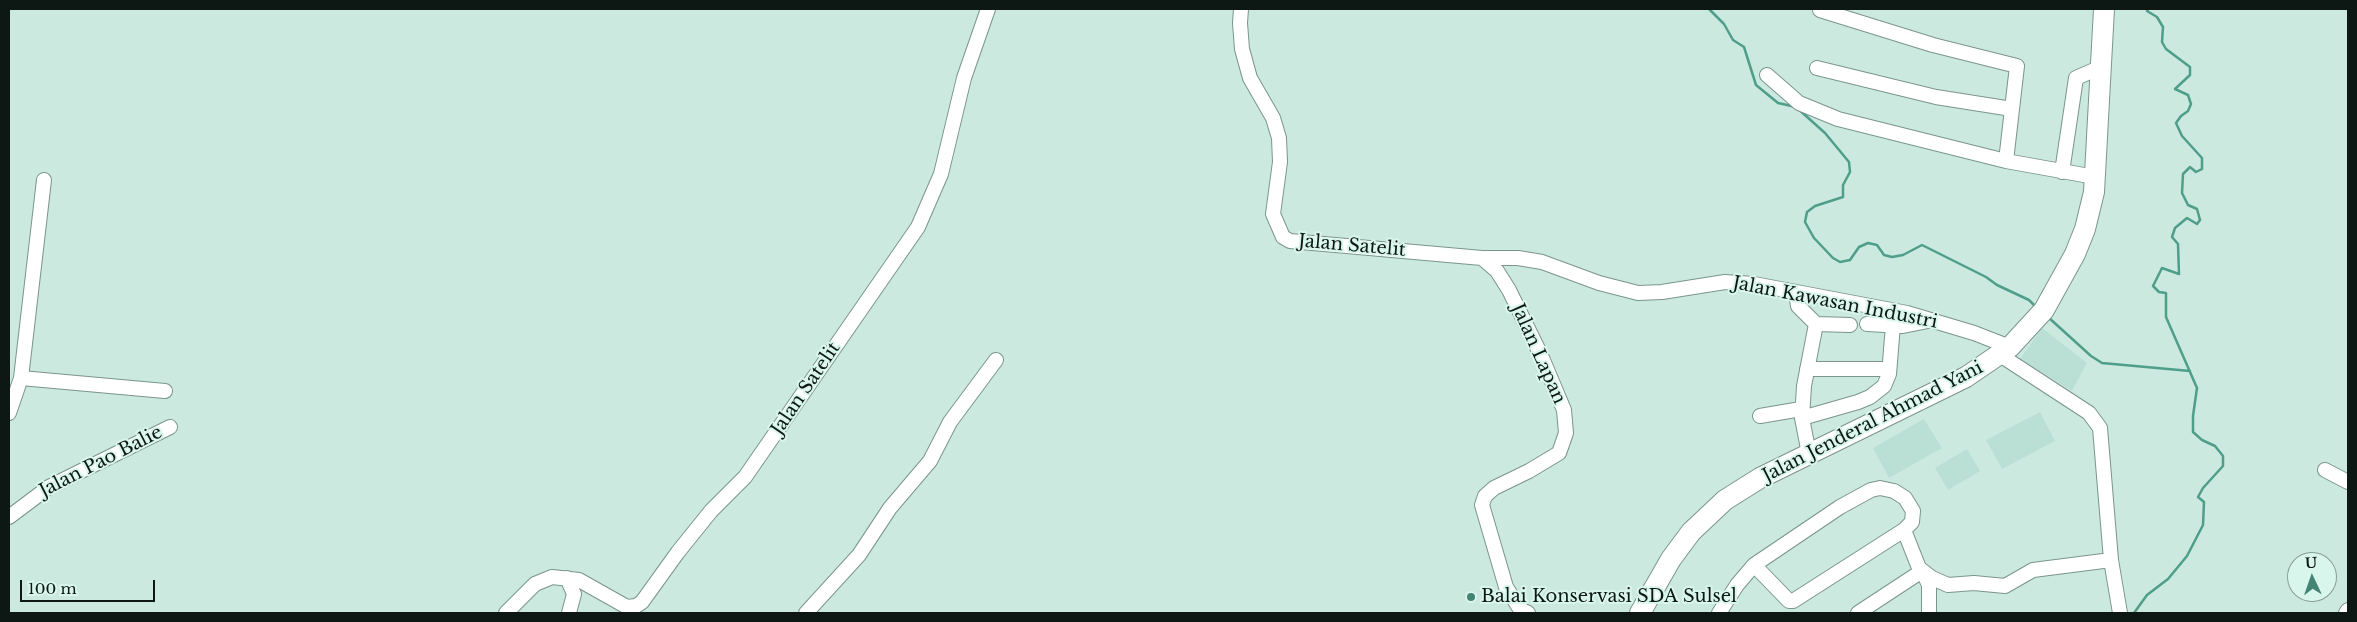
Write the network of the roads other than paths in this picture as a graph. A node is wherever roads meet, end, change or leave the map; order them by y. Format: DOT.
graph roads {
  1 [pos="988,9"];
  2 [pos="1242,9"];
  3 [pos="2104,9"];
  4 [pos="1820,10"];
  5 [pos="2101,67"];
  6 [pos="1817,68"];
  7 [pos="1767,75"];
  8 [pos="2012,110"];
  9 [pos="2006,162"];
  10 [pos="2062,172"];
  11 [pos="2095,177"];
  12 [pos="44,180"];
  13 [pos="1482,258"];
  14 [pos="1796,293"];
  15 [pos="1933,320"];
  16 [pos="1816,324"];
  17 [pos="1850,324"];
  18 [pos="1867,324"];
  19 [pos="1893,326"];
  20 [pos="2005,351"];
  21 [pos="996,360"];
  22 [pos="1807,369"];
  23 [pos="1889,369"];
  24 [pos="21,378"];
  25 [pos="165,390"];
  26 [pos="9,412"];
  27 [pos="1801,414"];
  28 [pos="1760,416"];
  29 [pos="170,427"];
  30 [pos="1809,454"];
  31 [pos="2325,470"];
  32 [pos="2348,482"];
  33 [pos="9,517"];
  34 [pos="1904,530"];
  35 [pos="2111,560"];
  36 [pos="1754,565"];
  37 [pos="1922,572"];
  38 [pos="567,578"];
  39 [pos="2348,610"];
  40 [pos="506,613"];
  41 [pos="569,613"];
  42 [pos="806,613"];
  43 [pos="1528,613"];
  44 [pos="1640,613"];
  45 [pos="1719,613"];
  46 [pos="1858,613"];
  47 [pos="1929,613"];
  48 [pos="2120,613"];
  49 [pos="2346,613"];
  1 -- 38 [label="street, Jalan Satelit"];
  2 -- 13 [label="street, Jalan Satelit"];
  3 -- 5 [label="highway, Jalan Jenderal Ahmad Yani"];
  4 -- 8 [label="street"];
  5 -- 10 [label="street"];
  5 -- 11 [label="highway, Jalan Jenderal Ahmad Yani"];
  6 -- 8 [label="street"];
  7 -- 9 [label="street"];
  8 -- 9 [label="street"];
  9 -- 10 [label="street"];
  10 -- 11 [label="street"];
  11 -- 20 [label="highway, Jalan Jenderal Ahmad Yani"];
  12 -- 24 [label="street"];
  13 -- 14 [label="street, Jalan Kawasan Industri"];
  13 -- 43 [label="street, Jalan Lapan"];
  14 -- 15 [label="street, Jalan Kawasan Industri"];
  14 -- 16 [label="street"];
  15 -- 19 [label="street"];
  15 -- 20 [label="street, Jalan Kawasan Industri"];
  16 -- 17 [label="street"];
  16 -- 22 [label="street"];
  18 -- 19 [label="street"];
  19 -- 23 [label="street"];
  20 -- 30 [label="highway, Jalan Jenderal Ahmad Yani"];
  20 -- 35 [label="street, Jalan Kawasan Industri"];
  21 -- 42 [label="street"];
  22 -- 23 [label="street"];
  22 -- 27 [label="street"];
  23 -- 27 [label="street"];
  24 -- 25 [label="street"];
  24 -- 26 [label="street"];
  27 -- 28 [label="street"];
  27 -- 30 [label="street"];
  29 -- 33 [label="street, Jalan Pao Balie"];
  30 -- 44 [label="highway, Jalan Jenderal Ahmad Yani"];
  31 -- 32 [label="street"];
  34 -- 36 [label="street"];
  34 -- 36 [label="street"];
  34 -- 37 [label="street"];
  35 -- 37 [label="street"];
  35 -- 48 [label="street"];
  36 -- 45 [label="street"];
  37 -- 46 [label="street"];
  37 -- 47 [label="street"];
  38 -- 40 [label="street, Jalan Satelit"];
  38 -- 41 [label="street"];
  39 -- 49 [label="street"];
}
